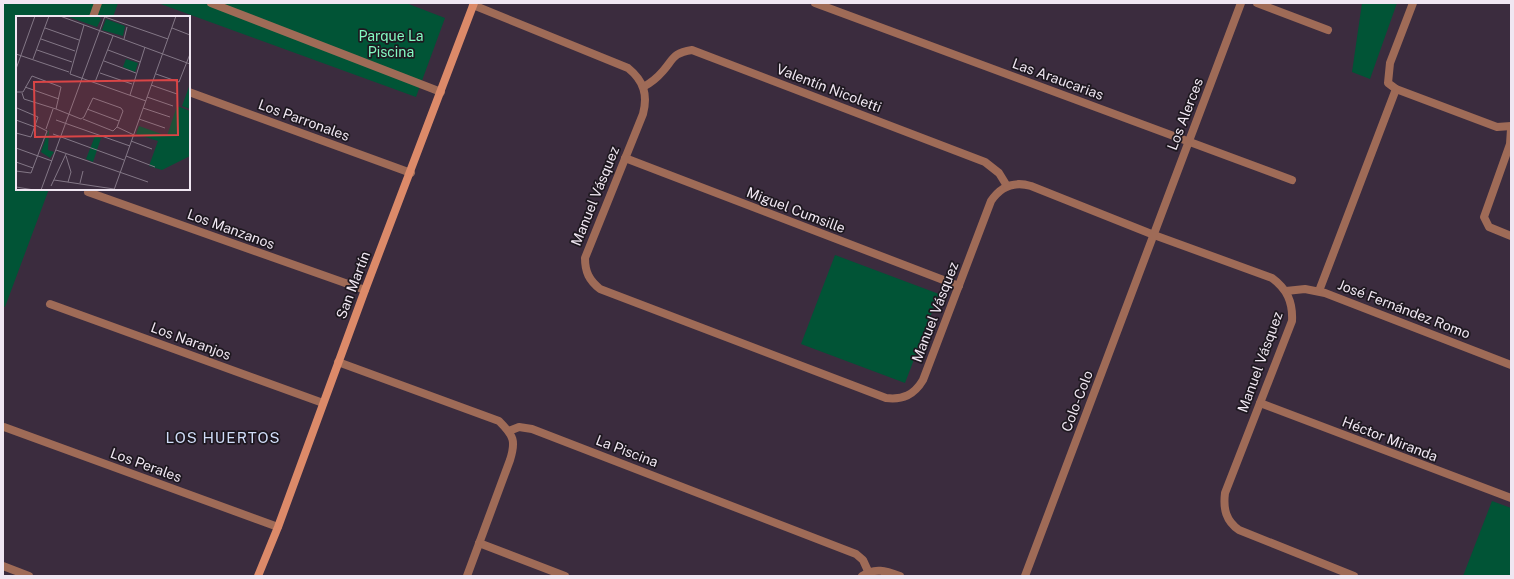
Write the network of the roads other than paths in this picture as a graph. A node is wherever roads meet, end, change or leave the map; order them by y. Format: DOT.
graph roads {
  1 [pos="98,3"];
  2 [pos="211,3"];
  3 [pos="815,3"];
  4 [pos="1241,3"];
  5 [pos="1257,3"];
  6 [pos="1413,3"];
  7 [pos="474,4"];
  8 [pos="93,16"];
  9 [pos="1328,30"];
  10 [pos="643,87"];
  11 [pos="1396,89"];
  12 [pos="190,92"];
  13 [pos="441,92"];
  14 [pos="1511,126"];
  15 [pos="1511,129"];
  16 [pos="1188,142"];
  17 [pos="624,158"];
  18 [pos="411,173"];
  19 [pos="1292,180"];
  20 [pos="1007,186"];
  21 [pos="86,191"];
  22 [pos="1154,235"];
  23 [pos="1511,236"];
  24 [pos="959,286"];
  25 [pos="365,290"];
  26 [pos="1286,291"];
  27 [pos="1319,291"];
  28 [pos="50,304"];
  29 [pos="338,362"];
  30 [pos="1511,365"];
  31 [pos="324,403"];
  32 [pos="1260,403"];
  33 [pos="4,427"];
  34 [pos="508,431"];
  35 [pos="1511,498"];
  36 [pos="278,527"];
  37 [pos="479,543"];
  38 [pos="3,566"];
  39 [pos="865,574"];
  40 [pos="29,576"];
  41 [pos="258,576"];
  42 [pos="467,576"];
  43 [pos="565,576"];
  44 [pos="900,576"];
  45 [pos="1025,576"];
  46 [pos="1354,576"];
  1 -- 8 [label="street"];
  2 -- 13 [label="street"];
  3 -- 16 [label="street, Las Araucarias"];
  4 -- 16 [label="street, Los Alerces"];
  5 -- 9 [label="street"];
  6 -- 11 [label="street"];
  7 -- 10 [label="street"];
  7 -- 13 [label="street, San Martín"];
  10 -- 17 [label="street, Manuel Vásquez"];
  10 -- 20 [label="street, Valentín Nicoletti"];
  11 -- 14 [label="street"];
  11 -- 27 [label="street"];
  12 -- 18 [label="street, Los Parronales"];
  13 -- 18 [label="street, San Martín"];
  15 -- 23 [label="street"];
  16 -- 19 [label="street, Las Araucarias"];
  16 -- 22 [label="street, Los Alerces"];
  17 -- 24 [label="street, Miguel Cumsille"];
  17 -- 24 [label="street, Manuel Vásquez"];
  18 -- 25 [label="street, San Martín"];
  20 -- 22 [label="street, Manuel Vásquez"];
  20 -- 24 [label="street, Manuel Vásquez"];
  21 -- 25 [label="street, Los Manzanos"];
  22 -- 26 [label="street, Manuel Vásquez"];
  22 -- 45 [label="street, Colo-Colo"];
  25 -- 29 [label="street, San Martín"];
  26 -- 27 [label="street, José Fernández Romo"];
  26 -- 32 [label="street, Manuel Vásquez"];
  27 -- 30 [label="street, José Fernández Romo"];
  28 -- 31 [label="street, Los Naranjos"];
  29 -- 31 [label="street, San Martín"];
  29 -- 34 [label="street"];
  31 -- 36 [label="street, San Martín"];
  32 -- 35 [label="street, Héctor Miranda"];
  32 -- 46 [label="street, Manuel Vásquez"];
  33 -- 36 [label="street, Los Perales"];
  34 -- 37 [label="street"];
  34 -- 39 [label="street, La Piscina"];
  36 -- 41 [label="street, San Martín"];
  37 -- 42 [label="street"];
  37 -- 43 [label="street"];
  38 -- 40 [label="street"];
  39 -- 44 [label="street, La Piscina"];
}
